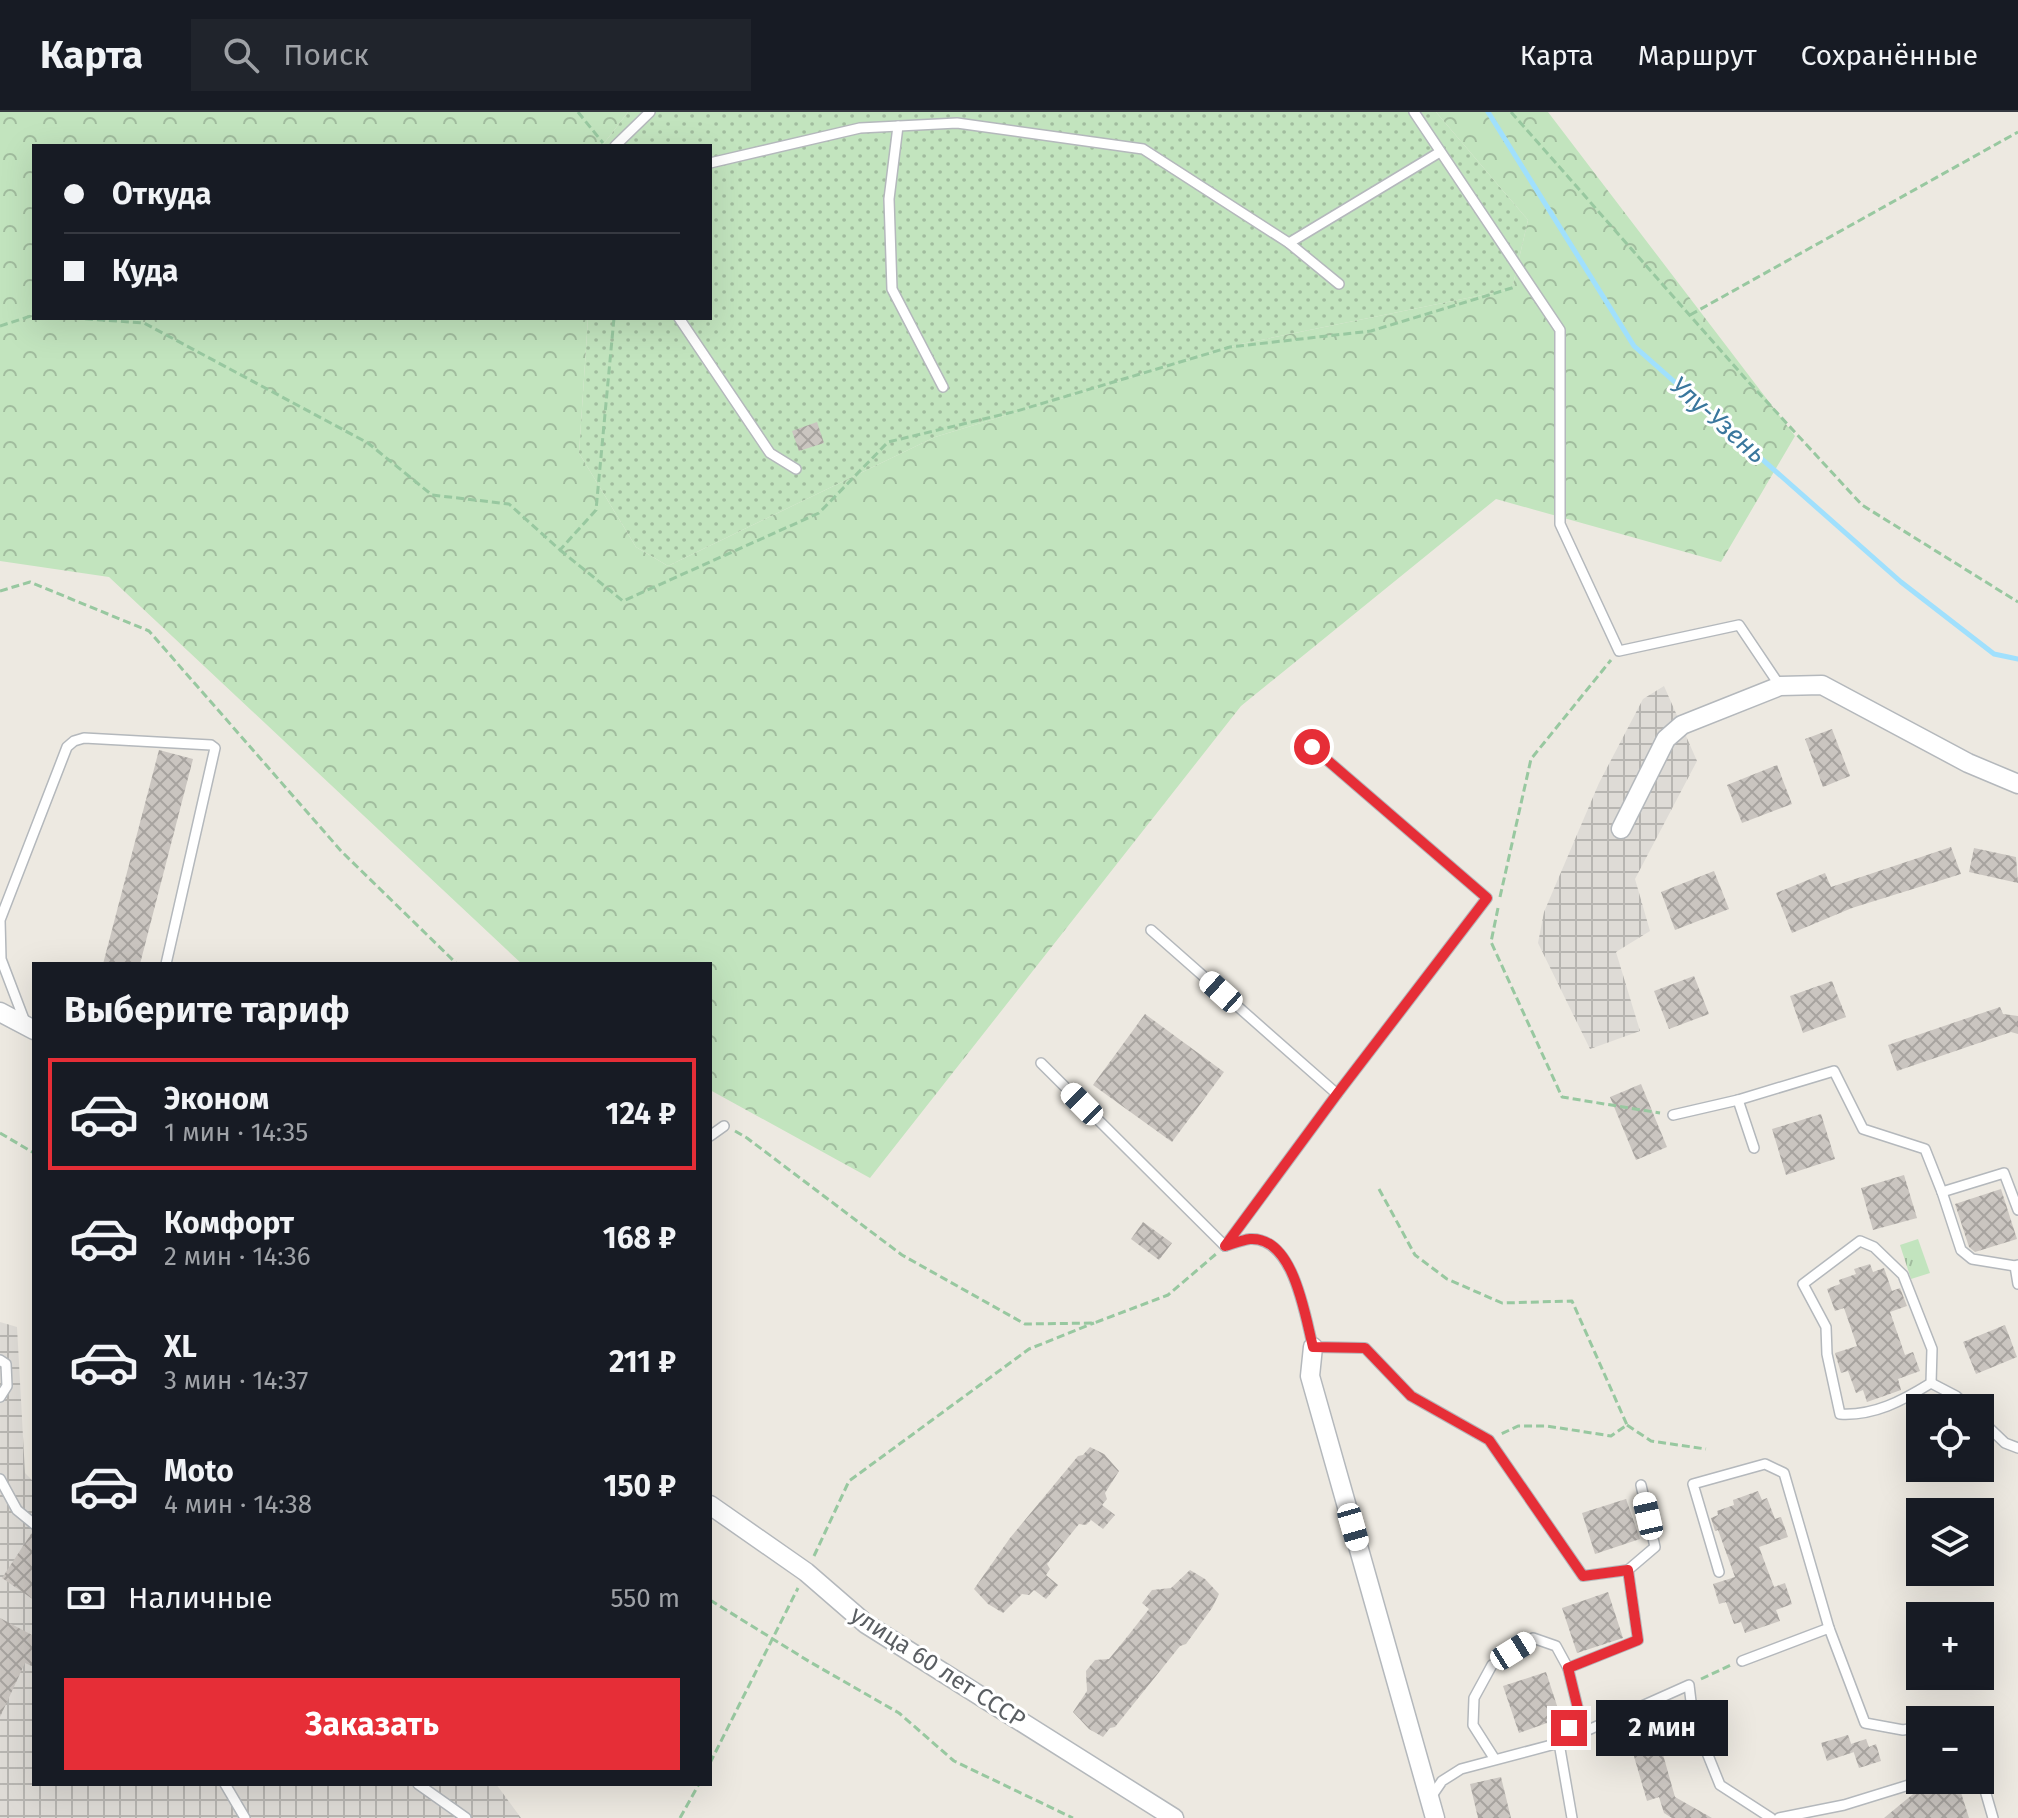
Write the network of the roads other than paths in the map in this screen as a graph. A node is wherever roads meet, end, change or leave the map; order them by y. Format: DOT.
graph roads {
  1 [pos="650,112"];
  2 [pos="1414,112"];
  3 [pos="898,126"];
  4 [pos="617,144"];
  5 [pos="1440,152"];
  6 [pos="712,163"];
  7 [pos="1289,243"];
  8 [pos="1339,284"];
  9 [pos="680,320"];
  10 [pos="943,387"];
  11 [pos="796,469"];
  12 [pos="1780,686"];
  13 [pos="1312,747"];
  14 [pos="2018,784"];
  15 [pos="1621,829"];
  16 [pos="1151,930"];
  17 [pos="166,962"];
  18 [pos="0,1012"];
  19 [pos="30,1028"];
  20 [pos="1041,1063"];
  21 [pos="1337,1094"];
  22 [pos="1738,1100"];
  23 [pos="1673,1115"];
  24 [pos="724,1126"];
  25 [pos="712,1135"];
  26 [pos="1754,1148"];
  27 [pos="1942,1192"];
  28 [pos="2018,1210"];
  29 [pos="1225,1246"];
  30 [pos="2017,1265"];
  31 [pos="2018,1284"];
  32 [pos="1313,1347"];
  33 [pos="0,1360"];
  34 [pos="1931,1383"];
  35 [pos="1952,1394"];
  36 [pos="0,1397"];
  37 [pos="1994,1432"];
  38 [pos="2018,1448"];
  39 [pos="0,1479"];
  40 [pos="1641,1485"];
  41 [pos="712,1506"];
  42 [pos="32,1522"];
  43 [pos="1628,1570"];
  44 [pos="1719,1572"];
  45 [pos="1829,1628"];
  46 [pos="1742,1661"];
  47 [pos="1568,1668"];
  48 [pos="1906,1729"];
  49 [pos="1559,1743"];
  50 [pos="1494,1758"];
  51 [pos="226,1786"];
  52 [pos="421,1786"];
  53 [pos="1906,1786"];
  54 [pos="1986,1794"];
  55 [pos="1430,1799"];
  56 [pos="245,1818"];
  57 [pos="466,1818"];
  58 [pos="1174,1818"];
  59 [pos="1435,1818"];
  60 [pos="1572,1818"];
  61 [pos="1771,1818"];
  62 [pos="1779,1818"];
  63 [pos="1993,1818"];
  1 -- 4 [label="lane"];
  2 -- 5 [label="lane"];
  3 -- 6 [label="lane"];
  3 -- 7 [label="lane"];
  3 -- 10 [label="lane"];
  5 -- 7 [label="lane"];
  5 -- 12 [label="lane"];
  7 -- 8 [label="lane"];
  9 -- 11 [label="lane"];
  12 -- 14 [label="street"];
  12 -- 15 [label="street"];
  13 -- 21 [label="lane"];
  16 -- 21 [label="lane"];
  17 -- 19 [label="lane"];
  18 -- 19 [label="street"];
  20 -- 29 [label="lane"];
  21 -- 29 [label="lane"];
  22 -- 23 [label="lane"];
  22 -- 26 [label="lane"];
  22 -- 27 [label="lane"];
  24 -- 25 [label="lane"];
  27 -- 28 [label="lane"];
  27 -- 30 [label="lane"];
  29 -- 32 [label="lane"];
  30 -- 31 [label="lane"];
  32 -- 43 [label="lane"];
  32 -- 55 [label="street"];
  33 -- 36 [label="lane"];
  34 -- 34 [label="lane"];
  34 -- 35 [label="lane"];
  37 -- 38 [label="lane"];
  39 -- 42 [label="lane"];
  40 -- 43 [label="lane"];
  41 -- 58 [label="street, улица 60 лет СССР"];
  43 -- 47 [label="lane"];
  44 -- 45 [label="lane"];
  45 -- 46 [label="lane"];
  45 -- 48 [label="lane"];
  47 -- 49 [label="lane"];
  47 -- 50 [label="lane"];
  49 -- 50 [label="lane"];
  49 -- 60 [label="lane"];
  49 -- 61 [label="lane"];
  50 -- 55 [label="lane"];
  51 -- 56 [label="lane"];
  52 -- 57 [label="lane"];
  53 -- 62 [label="lane"];
  54 -- 63 [label="lane"];
  55 -- 59 [label="street"];
}
